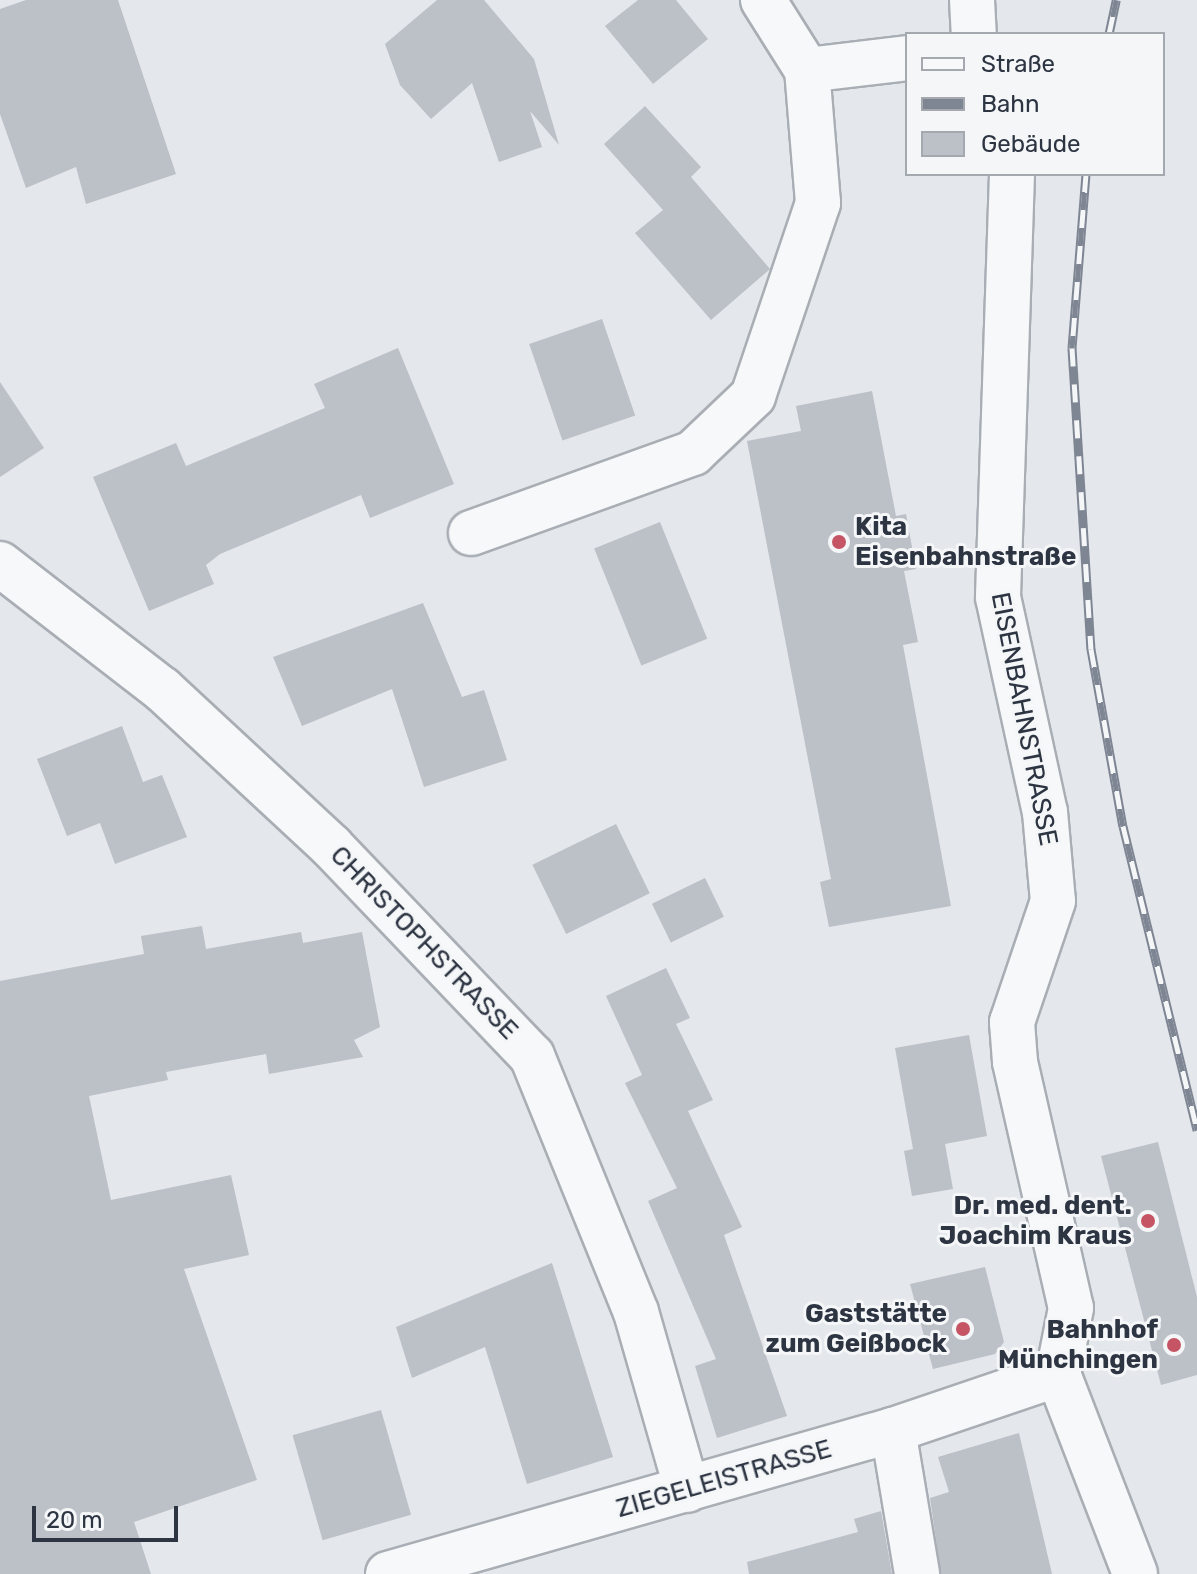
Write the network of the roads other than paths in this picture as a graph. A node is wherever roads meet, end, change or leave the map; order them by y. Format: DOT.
graph roads {
  1 [pos="763,0"];
  2 [pos="972,0"];
  3 [pos="974,32"];
  4 [pos="905,58"];
  5 [pos="807,70"];
  6 [pos="1012,176"];
  7 [pos="471,533"];
  8 [pos="0,564"];
  9 [pos="1058,1374"];
  10 [pos="893,1430"];
  11 [pos="687,1490"];
  12 [pos="466,1564"];
  13 [pos="388,1574"];
  14 [pos="917,1574"];
  15 [pos="1135,1574"];
  1 -- 5 [label="street"];
  2 -- 3 [label="street"];
  4 -- 5 [label="street"];
  5 -- 7 [label="street"];
  6 -- 9 [label="street, EISENBAHNSTRASSE"];
  8 -- 11 [label="street, CHRISTOPHSTRASSE"];
  9 -- 10 [label="street, ZIEGELEISTRASSE"];
  9 -- 15 [label="street"];
  10 -- 11 [label="street, ZIEGELEISTRASSE"];
  10 -- 14 [label="street"];
  11 -- 12 [label="street, ZIEGELEISTRASSE"];
  12 -- 13 [label="street, ZIEGELEISTRASSE"];
}
